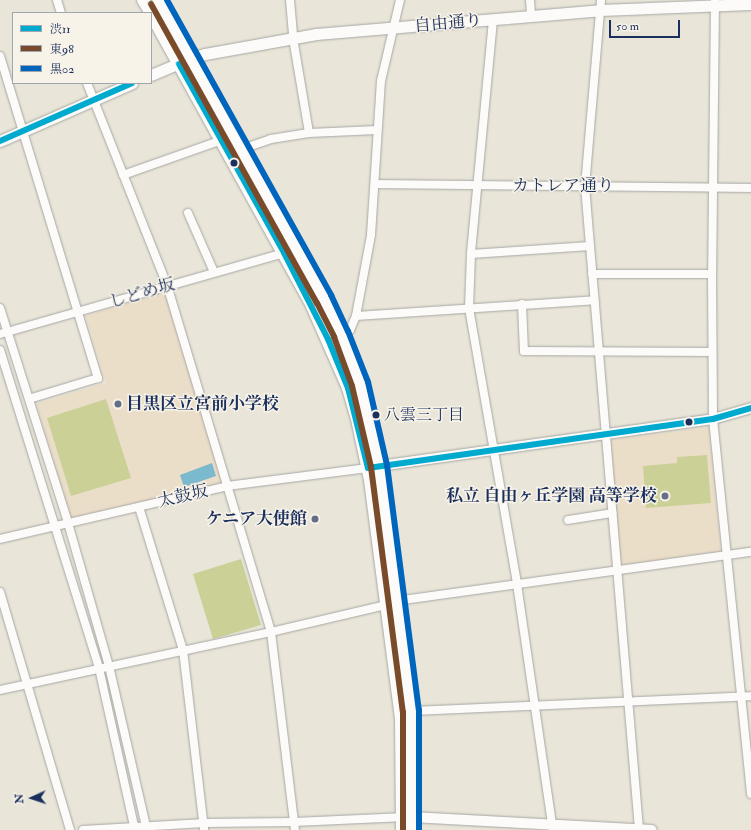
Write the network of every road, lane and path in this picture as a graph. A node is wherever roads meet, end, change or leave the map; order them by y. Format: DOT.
graph roads {
  1 [pos="57,0"];
  2 [pos="143,0"];
  3 [pos="158,0"];
  4 [pos="290,0"];
  5 [pos="400,0"];
  6 [pos="530,0"];
  7 [pos="715,2"];
  8 [pos="751,4"];
  9 [pos="601,5"];
  10 [pos="61,12"];
  11 [pos="150,12"];
  12 [pos="152,15"];
  13 [pos="531,16"];
  14 [pos="493,20"];
  15 [pos="393,28"];
  16 [pos="293,38"];
  17 [pos="0,56"];
  18 [pos="191,58"];
  19 [pos="179,64"];
  20 [pos="152,75"];
  21 [pos="87,84"];
  22 [pos="130,84"];
  23 [pos="93,99"];
  24 [pos="23,130"];
  25 [pos="377,130"];
  26 [pos="310,133"];
  27 [pos="222,140"];
  28 [pos="0,141"];
  29 [pos="242,148"];
  30 [pos="123,175"];
  31 [pos="376,184"];
  32 [pos="478,185"];
  33 [pos="585,186"];
  34 [pos="713,187"];
  35 [pos="751,188"];
  36 [pos="188,213"];
  37 [pos="590,246"];
  38 [pos="284,253"];
  39 [pos="471,254"];
  40 [pos="214,272"];
  41 [pos="592,274"];
  42 [pos="712,274"];
  43 [pos="167,285"];
  44 [pos="594,300"];
  45 [pos="522,304"];
  46 [pos="0,308"];
  47 [pos="469,308"];
  48 [pos="78,311"];
  49 [pos="356,316"];
  50 [pos="4,333"];
  51 [pos="341,334"];
  52 [pos="0,350"];
  53 [pos="600,352"];
  54 [pos="712,352"];
  55 [pos="29,399"];
  56 [pos="751,408"];
  57 [pos="712,419"];
  58 [pos="606,434"];
  59 [pos="493,450"];
  60 [pos="374,467"];
  61 [pos="227,486"];
  62 [pos="139,507"];
  63 [pos="612,513"];
  64 [pos="568,520"];
  65 [pos="68,523"];
  66 [pos="55,526"];
  67 [pos="0,539"];
  68 [pos="751,552"];
  69 [pos="726,554"];
  70 [pos="616,570"];
  71 [pos="517,584"];
  72 [pos="0,592"];
  73 [pos="391,603"];
  74 [pos="271,632"];
  75 [pos="183,650"];
  76 [pos="109,666"];
  77 [pos="99,668"];
  78 [pos="28,684"];
  79 [pos="0,690"];
  80 [pos="742,696"];
  81 [pos="751,696"];
  82 [pos="628,702"];
  83 [pos="535,706"];
  84 [pos="411,711"];
  85 [pos="750,781"];
  86 [pos="751,794"];
  87 [pos="406,817"];
  88 [pos="294,826"];
  89 [pos="205,827"];
  90 [pos="553,827"];
  91 [pos="147,828"];
  92 [pos="135,829"];
  93 [pos="639,829"];
  94 [pos="70,830"];
  95 [pos="83,830"];
  96 [pos="402,830"];
  97 [pos="411,830"];
  98 [pos="652,830"];
  1 -- 10 [label="street"];
  2 -- 11 [label="main road"];
  3 -- 18 [label="main road"];
  4 -- 16 [label="street"];
  5 -- 15 [label="street"];
  6 -- 13 [label="street"];
  7 -- 8 [label="main road, 自由通り"];
  7 -- 9 [label="main road, 自由通り"];
  7 -- 34 [label="street"];
  9 -- 13 [label="main road, 自由通り"];
  9 -- 33 [label="street"];
  12 -- 19 [label="main road"];
  13 -- 14 [label="main road, 自由通り"];
  14 -- 15 [label="main road, 自由通り"];
  14 -- 32 [label="street"];
  15 -- 16 [label="main road, 自由通り"];
  15 -- 25 [label="street"];
  16 -- 18 [label="main road, 自由通り"];
  16 -- 26 [label="street"];
  17 -- 24 [label="street"];
  18 -- 19 [label="main road, 自由通り"];
  18 -- 29 [label="main road"];
  19 -- 20 [label="main road, 自由通り"];
  19 -- 27 [label="main road"];
  21 -- 23 [label="street"];
  22 -- 23 [label="main road"];
  23 -- 24 [label="main road"];
  23 -- 30 [label="street"];
  24 -- 28 [label="main road"];
  24 -- 48 [label="street"];
  25 -- 26 [label="street"];
  25 -- 31 [label="street"];
  26 -- 29 [label="street"];
  27 -- 30 [label="street"];
  27 -- 38 [label="main road"];
  29 -- 51 [label="main road"];
  30 -- 43 [label="street"];
  31 -- 32 [label="street, カトレア通り"];
  31 -- 49 [label="street"];
  32 -- 33 [label="street, カトレア通り"];
  32 -- 39 [label="street"];
  33 -- 34 [label="street, カトレア通り"];
  33 -- 37 [label="street"];
  34 -- 35 [label="street, カトレア通り"];
  34 -- 42 [label="street"];
  36 -- 40 [label="street"];
  37 -- 39 [label="street"];
  37 -- 41 [label="street"];
  38 -- 40 [label="street, しどめ坂"];
  38 -- 60 [label="main road"];
  39 -- 47 [label="street"];
  40 -- 43 [label="street, しどめ坂"];
  41 -- 42 [label="street"];
  41 -- 44 [label="street"];
  42 -- 54 [label="street"];
  43 -- 48 [label="street, しどめ坂"];
  43 -- 61 [label="street"];
  44 -- 45 [label="street"];
  44 -- 53 [label="street"];
  45 -- 47 [label="street"];
  45 -- 53 [label="street"];
  46 -- 50 [label="street"];
  47 -- 49 [label="street"];
  47 -- 59 [label="street"];
  48 -- 50 [label="street, しどめ坂"];
  48 -- 55 [label="street"];
  49 -- 51 [label="street"];
  50 -- 55 [label="street"];
  51 -- 60 [label="main road"];
  52 -- 66 [label="street"];
  53 -- 54 [label="street"];
  53 -- 58 [label="street"];
  54 -- 57 [label="street"];
  55 -- 65 [label="street"];
  56 -- 57 [label="street"];
  57 -- 58 [label="street"];
  57 -- 69 [label="street"];
  58 -- 59 [label="street"];
  58 -- 63 [label="street"];
  59 -- 60 [label="street"];
  59 -- 71 [label="street"];
  60 -- 61 [label="street, 太鼓坂"];
  60 -- 73 [label="main road"];
  61 -- 62 [label="street, 太鼓坂"];
  61 -- 74 [label="street"];
  62 -- 65 [label="street, 太鼓坂"];
  62 -- 75 [label="street"];
  63 -- 64 [label="street"];
  63 -- 70 [label="street"];
  65 -- 66 [label="street, 太鼓坂"];
  65 -- 76 [label="street"];
  66 -- 67 [label="street, 太鼓坂"];
  66 -- 77 [label="street"];
  68 -- 69 [label="street"];
  69 -- 70 [label="street"];
  69 -- 80 [label="street"];
  70 -- 71 [label="street"];
  70 -- 82 [label="street"];
  71 -- 73 [label="street"];
  71 -- 83 [label="street"];
  72 -- 78 [label="street"];
  73 -- 74 [label="street"];
  73 -- 84 [label="main road"];
  73 -- 87 [label="main road"];
  74 -- 75 [label="street"];
  74 -- 88 [label="street"];
  75 -- 76 [label="street"];
  75 -- 89 [label="street"];
  76 -- 77 [label="street"];
  76 -- 91 [label="street"];
  77 -- 78 [label="street"];
  77 -- 92 [label="street"];
  78 -- 79 [label="street"];
  78 -- 94 [label="street"];
  80 -- 81 [label="street"];
  80 -- 82 [label="street"];
  80 -- 85 [label="street"];
  82 -- 83 [label="street"];
  82 -- 93 [label="street"];
  83 -- 84 [label="street"];
  83 -- 90 [label="street"];
  84 -- 87 [label="main road"];
  85 -- 86 [label="street"];
  87 -- 88 [label="street"];
  87 -- 90 [label="street"];
  87 -- 96 [label="main road"];
  87 -- 97 [label="main road"];
  88 -- 89 [label="street"];
  89 -- 91 [label="street"];
  90 -- 93 [label="street"];
  91 -- 92 [label="street"];
  92 -- 95 [label="street"];
  93 -- 98 [label="street"];
}
